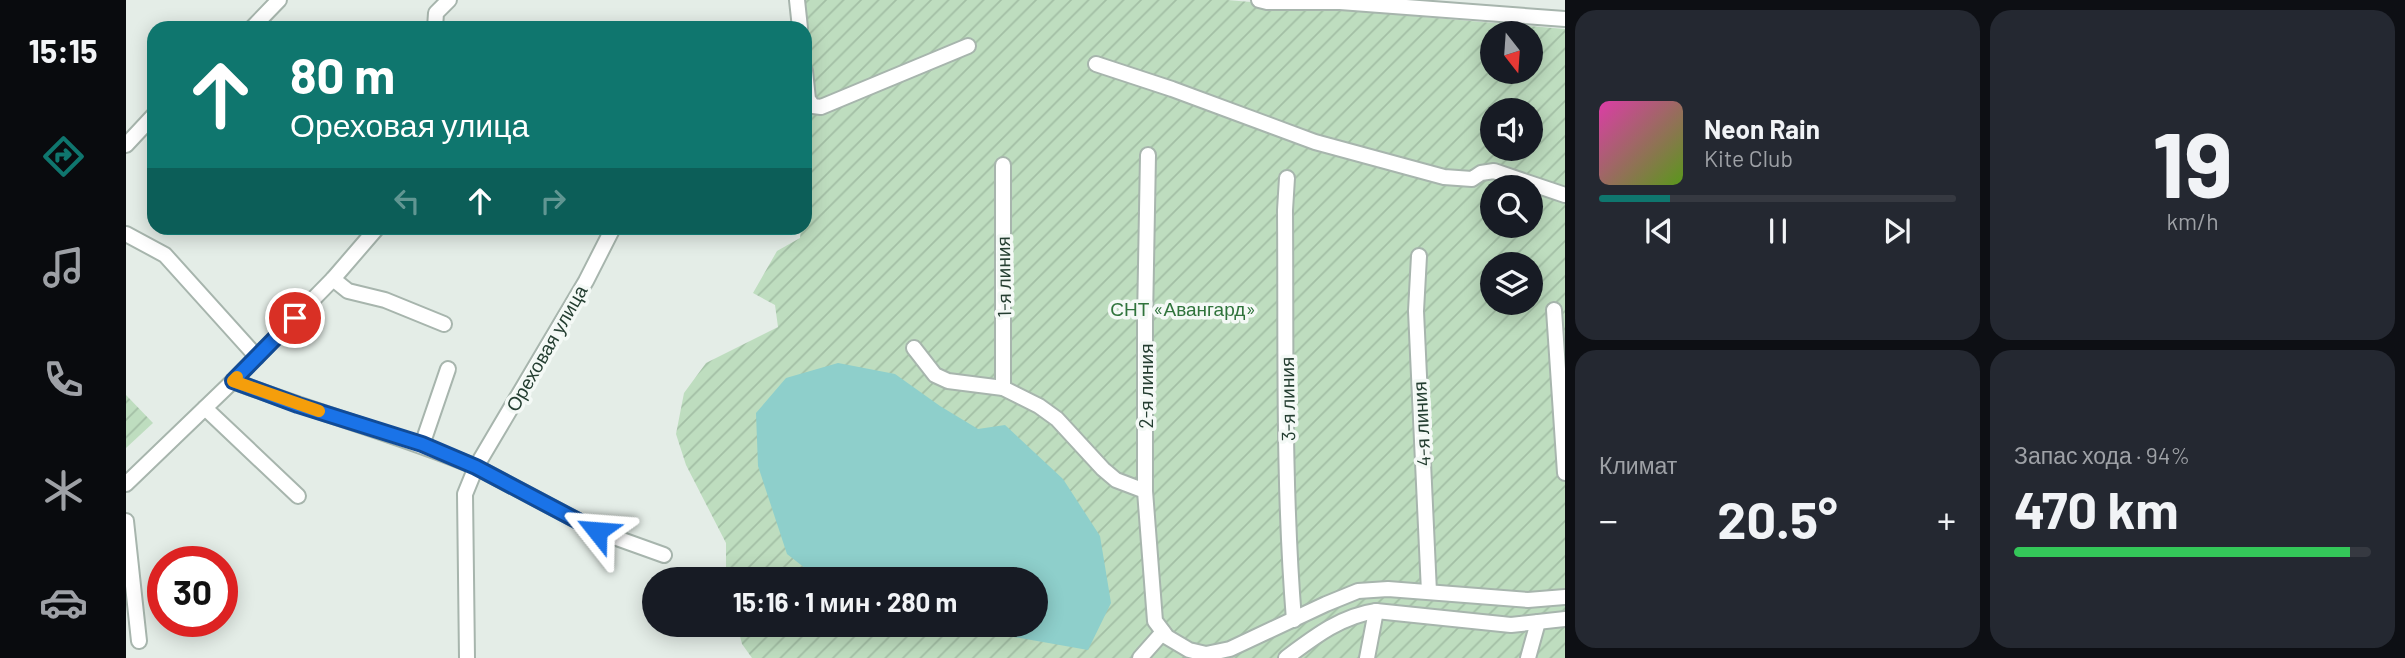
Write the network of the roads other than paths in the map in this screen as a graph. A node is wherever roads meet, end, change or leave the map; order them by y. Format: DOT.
graph roads {
  1 [pos="279,0"];
  2 [pos="449,0"];
  3 [pos="797,0"];
  4 [pos="1259,0"];
  5 [pos="1340,1"];
  6 [pos="435,4"];
  7 [pos="1565,19"];
  8 [pos="259,21"];
  9 [pos="799,21"];
  10 [pos="968,46"];
  11 [pos="1096,64"];
  12 [pos="812,105"];
  13 [pos="147,122"];
  14 [pos="126,145"];
  15 [pos="1148,155"];
  16 [pos="1003,165"];
  17 [pos="1287,178"];
  18 [pos="1565,195"];
  19 [pos="126,234"];
  20 [pos="371,235"];
  21 [pos="609,235"];
  22 [pos="1419,256"];
  23 [pos="333,279"];
  24 [pos="1554,310"];
  25 [pos="444,324"];
  26 [pos="914,348"];
  27 [pos="257,357"];
  28 [pos="448,369"];
  29 [pos="233,381"];
  30 [pos="1003,388"];
  31 [pos="205,408"];
  32 [pos="422,444"];
  33 [pos="476,467"];
  34 [pos="1565,473"];
  35 [pos="126,484"];
  36 [pos="1145,491"];
  37 [pos="298,496"];
  38 [pos="126,522"];
  39 [pos="664,555"];
  40 [pos="1429,592"];
  41 [pos="1565,597"];
  42 [pos="1376,611"];
  43 [pos="1565,619"];
  44 [pos="1294,620"];
  45 [pos="1538,622"];
  46 [pos="1163,632"];
  47 [pos="139,641"];
  48 [pos="467,658"];
  49 [pos="1140,658"];
  50 [pos="1286,658"];
  51 [pos="1367,658"];
  52 [pos="1528,658"];
  1 -- 8 [label="street"];
  2 -- 6 [label="street"];
  3 -- 9 [label="street"];
  4 -- 5 [label="street"];
  5 -- 7 [label="street"];
  10 -- 12 [label="street"];
  11 -- 18 [label="street"];
  13 -- 14 [label="street"];
  15 -- 36 [label="street, 2-я линия"];
  16 -- 30 [label="street, 1-я линия"];
  17 -- 44 [label="street, 3-я линия"];
  19 -- 27 [label="street"];
  20 -- 23 [label="street"];
  21 -- 33 [label="street, Ореховая улица"];
  22 -- 40 [label="street, 4-я линия"];
  23 -- 25 [label="street"];
  23 -- 27 [label="street"];
  24 -- 34 [label="street"];
  26 -- 30 [label="street"];
  27 -- 29 [label="street"];
  28 -- 32 [label="street"];
  29 -- 31 [label="street"];
  29 -- 32 [label="street"];
  30 -- 36 [label="street"];
  31 -- 35 [label="street"];
  31 -- 37 [label="street"];
  32 -- 33 [label="street"];
  33 -- 39 [label="street"];
  33 -- 48 [label="street, Ореховая улица"];
  36 -- 46 [label="street, 2-я линия"];
  38 -- 47 [label="street"];
  40 -- 41 [label="street"];
  40 -- 44 [label="street"];
  42 -- 45 [label="street"];
  42 -- 50 [label="street"];
  42 -- 51 [label="street"];
  43 -- 45 [label="street"];
  44 -- 46 [label="street"];
  45 -- 52 [label="street"];
  46 -- 49 [label="street"];
}
